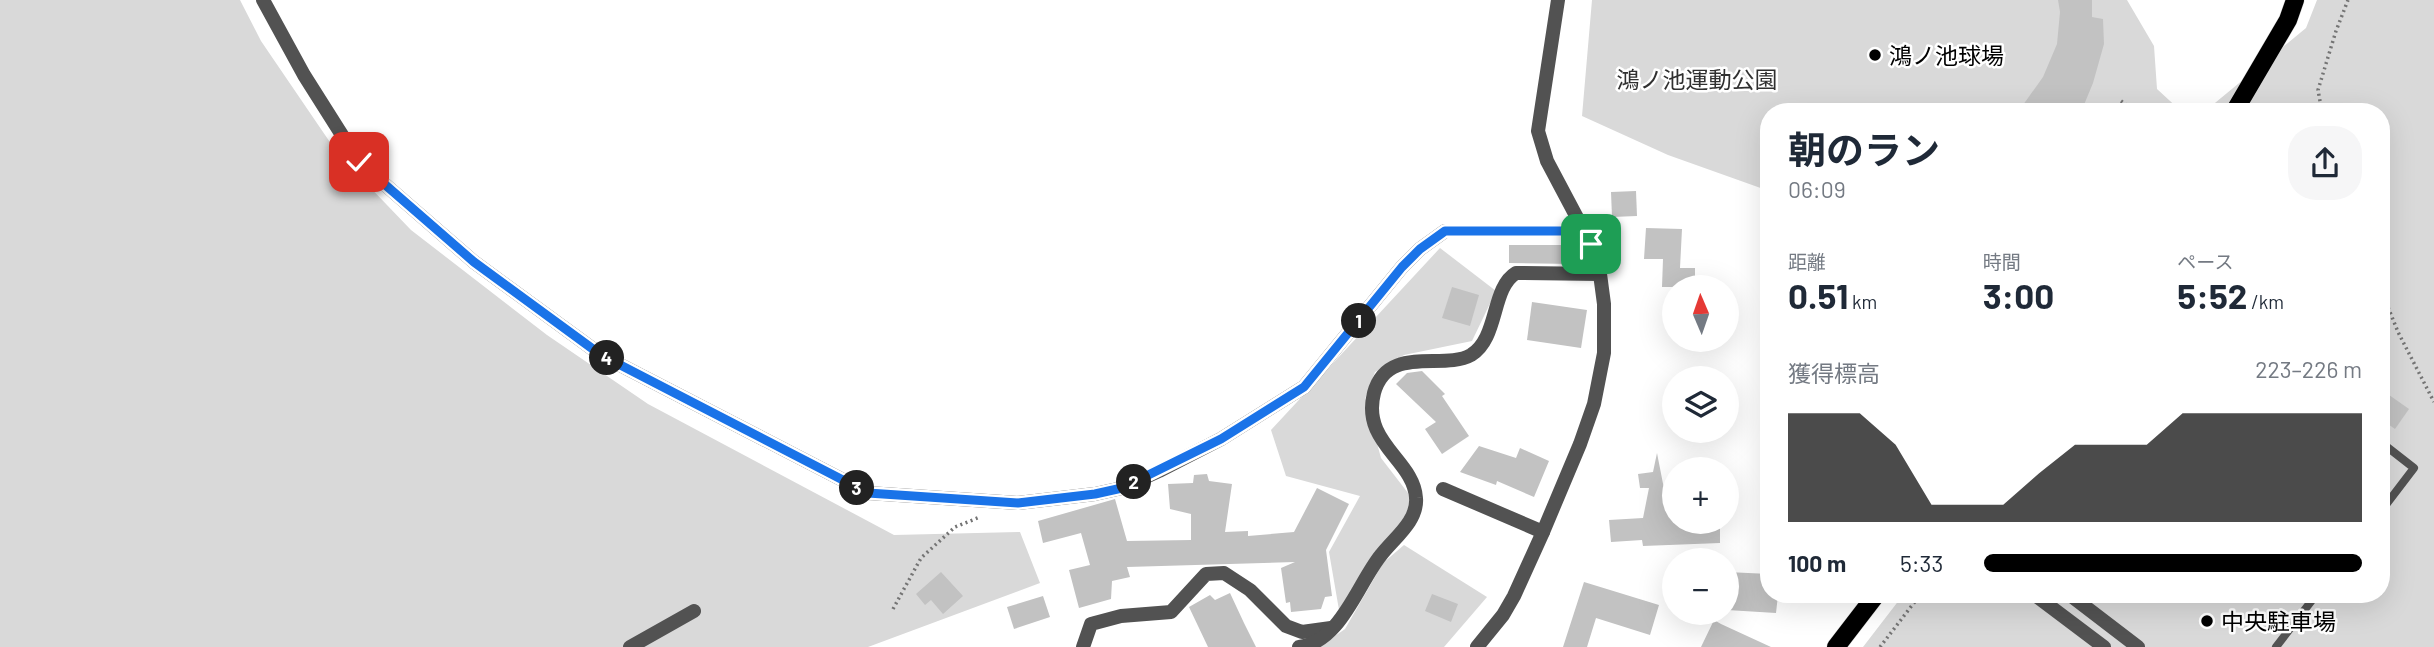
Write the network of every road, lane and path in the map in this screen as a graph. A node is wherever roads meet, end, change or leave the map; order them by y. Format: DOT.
graph roads {
  1 [pos="263,0"];
  2 [pos="1558,0"];
  3 [pos="2295,0"];
  4 [pos="2348,0"];
  5 [pos="2121,101"];
  6 [pos="2124,103"];
  7 [pos="2239,103"];
  8 [pos="2320,103"];
  9 [pos="1586,231"];
  10 [pos="1600,274"];
  11 [pos="2390,312"];
  12 [pos="2434,402"];
  13 [pos="2390,449"];
  14 [pos="1443,489"];
  15 [pos="2390,500"];
  16 [pos="980,518"];
  17 [pos="1543,532"];
  18 [pos="1869,603"];
  19 [pos="1914,603"];
  20 [pos="2046,603"];
  21 [pos="2080,603"];
  22 [pos="2310,603"];
  23 [pos="893,610"];
  24 [pos="694,611"];
  25 [pos="1331,628"];
  26 [pos="631,647"];
  27 [pos="1083,647"];
  28 [pos="1299,647"];
  29 [pos="1477,647"];
  30 [pos="1836,647"];
  31 [pos="1880,647"];
  32 [pos="2104,647"];
  33 [pos="2138,647"];
  34 [pos="2276,647"];
  1 -- 9 [label="street"];
  2 -- 9 [label="street"];
  3 -- 7 [label="main road"];
  4 -- 8 [label="path"];
  5 -- 6 [label="path"];
  9 -- 10 [label="street"];
  10 -- 17 [label="street"];
  10 -- 25 [label="street"];
  11 -- 12 [label="path"];
  13 -- 15 [label="lane"];
  14 -- 17 [label="street"];
  16 -- 23 [label="path"];
  17 -- 29 [label="street"];
  18 -- 30 [label="main road"];
  19 -- 31 [label="path"];
  20 -- 32 [label="street"];
  21 -- 33 [label="street"];
  22 -- 34 [label="lane"];
  24 -- 26 [label="street"];
  25 -- 27 [label="street"];
  25 -- 28 [label="street"];
}
